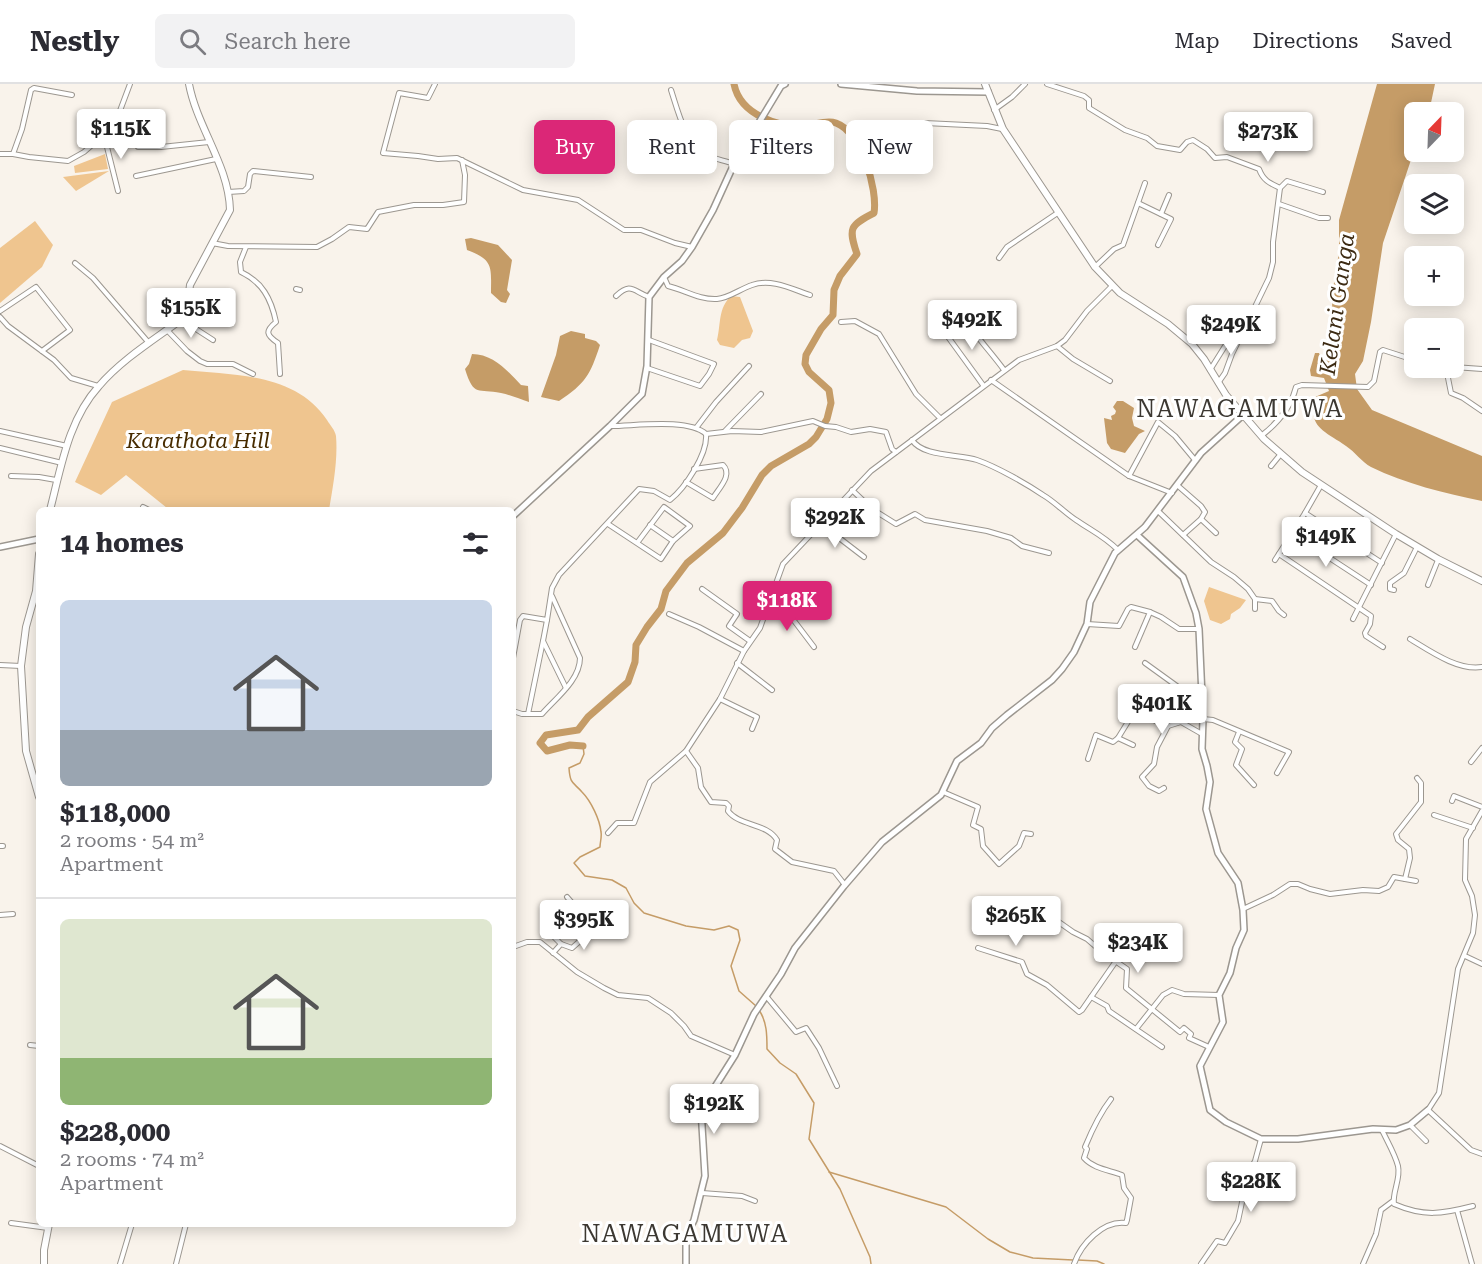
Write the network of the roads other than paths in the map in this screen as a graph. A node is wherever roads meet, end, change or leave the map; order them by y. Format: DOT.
graph roads {
  1 [pos="130,84"];
  2 [pos="189,84"];
  3 [pos="435,84"];
  4 [pos="785,84"];
  5 [pos="840,84"];
  6 [pos="985,84"];
  7 [pos="1025,84"];
  8 [pos="1047,84"];
  9 [pos="871,85"];
  10 [pos="671,90"];
  11 [pos="988,92"];
  12 [pos="72,95"];
  13 [pos="994,110"];
  14 [pos="761,120"];
  15 [pos="933,123"];
  16 [pos="1003,129"];
  17 [pos="104,135"];
  18 [pos="209,142"];
  19 [pos="138,147"];
  20 [pos="13,153"];
  21 [pos="0,154"];
  22 [pos="216,159"];
  23 [pos="462,159"];
  24 [pos="729,162"];
  25 [pos="729,174"];
  26 [pos="136,176"];
  27 [pos="311,177"];
  28 [pos="1145,183"];
  29 [pos="1280,188"];
  30 [pos="118,191"];
  31 [pos="228,192"];
  32 [pos="1323,192"];
  33 [pos="1169,195"];
  34 [pos="1138,203"];
  35 [pos="1279,204"];
  36 [pos="1059,212"];
  37 [pos="1161,214"];
  38 [pos="1328,218"];
  39 [pos="212,243"];
  40 [pos="1158,245"];
  41 [pos="246,247"];
  42 [pos="692,247"];
  43 [pos="999,258"];
  44 [pos="75,263"];
  45 [pos="1095,267"];
  46 [pos="664,277"];
  47 [pos="1112,286"];
  48 [pos="810,295"];
  49 [pos="616,296"];
  50 [pos="649,297"];
  51 [pos="962,308"];
  52 [pos="0,311"];
  53 [pos="0,317"];
  54 [pos="181,319"];
  55 [pos="841,322"];
  56 [pos="167,330"];
  57 [pos="943,330"];
  58 [pos="1235,330"];
  59 [pos="213,340"];
  60 [pos="649,340"];
  61 [pos="149,343"];
  62 [pos="1057,346"];
  63 [pos="42,351"];
  64 [pos="1404,357"];
  65 [pos="748,366"];
  66 [pos="647,368"];
  67 [pos="1464,368"];
  68 [pos="1482,369"];
  69 [pos="1004,370"];
  70 [pos="1210,371"];
  71 [pos="253,374"];
  72 [pos="280,374"];
  73 [pos="1448,378"];
  74 [pos="991,380"];
  75 [pos="1110,381"];
  76 [pos="1217,383"];
  77 [pos="983,385"];
  78 [pos="98,386"];
  79 [pos="761,394"];
  80 [pos="1482,411"];
  81 [pos="1243,415"];
  82 [pos="940,418"];
  83 [pos="610,426"];
  84 [pos="696,428"];
  85 [pos="0,432"];
  86 [pos="724,432"];
  87 [pos="706,434"];
  88 [pos="1261,436"];
  89 [pos="912,440"];
  90 [pos="67,446"];
  91 [pos="0,448"];
  92 [pos="896,452"];
  93 [pos="1281,455"];
  94 [pos="1195,460"];
  95 [pos="62,463"];
  96 [pos="1271,466"];
  97 [pos="694,469"];
  98 [pos="11,476"];
  99 [pos="1129,476"];
  100 [pos="56,480"];
  101 [pos="686,482"];
  102 [pos="1321,484"];
  103 [pos="1177,485"];
  104 [pos="852,490"];
  105 [pos="1172,493"];
  106 [pos="670,500"];
  107 [pos="51,507"];
  108 [pos="664,507"];
  109 [pos="1158,512"];
  110 [pos="516,513"];
  111 [pos="1305,513"];
  112 [pos="1201,519"];
  113 [pos="608,524"];
  114 [pos="821,524"];
  115 [pos="650,525"];
  116 [pos="1216,533"];
  117 [pos="1137,534"];
  118 [pos="1293,534"];
  119 [pos="1396,534"];
  120 [pos="1183,535"];
  121 [pos="36,540"];
  122 [pos="673,541"];
  123 [pos="637,543"];
  124 [pos="0,546"];
  125 [pos="1417,547"];
  126 [pos="1118,550"];
  127 [pos="1049,553"];
  128 [pos="1279,554"];
  129 [pos="864,556"];
  130 [pos="1438,559"];
  131 [pos="1275,560"];
  132 [pos="1382,563"];
  133 [pos="1401,575"];
  134 [pos="1482,581"];
  135 [pos="1398,583"];
  136 [pos="1371,585"];
  137 [pos="1428,585"];
  138 [pos="702,589"];
  139 [pos="1394,590"];
  140 [pos="551,595"];
  141 [pos="1255,599"];
  142 [pos="36,600"];
  143 [pos="1360,607"];
  144 [pos="766,608"];
  145 [pos="1255,609"];
  146 [pos="1150,612"];
  147 [pos="669,614"];
  148 [pos="1284,615"];
  149 [pos="547,620"];
  150 [pos="1353,620"];
  151 [pos="1087,624"];
  152 [pos="1199,629"];
  153 [pos="1410,639"];
  154 [pos="543,641"];
  155 [pos="750,641"];
  156 [pos="516,642"];
  157 [pos="814,646"];
  158 [pos="1135,647"];
  159 [pos="1383,648"];
  160 [pos="744,651"];
  161 [pos="737,663"];
  162 [pos="1145,663"];
  163 [pos="0,664"];
  164 [pos="21,666"];
  165 [pos="1482,667"];
  166 [pos="566,688"];
  167 [pos="772,690"];
  168 [pos="1201,690"];
  169 [pos="720,699"];
  170 [pos="516,712"];
  171 [pos="528,714"];
  172 [pos="1203,718"];
  173 [pos="1168,726"];
  174 [pos="752,729"];
  175 [pos="1239,732"];
  176 [pos="1202,734"];
  177 [pos="1118,738"];
  178 [pos="1132,745"];
  179 [pos="1482,748"];
  180 [pos="686,752"];
  181 [pos="1088,759"];
  182 [pos="1471,762"];
  183 [pos="1277,773"];
  184 [pos="1417,778"];
  185 [pos="1254,785"];
  186 [pos="36,786"];
  187 [pos="1164,788"];
  188 [pos="943,792"];
  189 [pos="1452,801"];
  190 [pos="1482,809"];
  191 [pos="1434,814"];
  192 [pos="1473,828"];
  193 [pos="608,833"];
  194 [pos="1031,834"];
  195 [pos="1405,879"];
  196 [pos="1416,881"];
  197 [pos="845,885"];
  198 [pos="567,897"];
  199 [pos="1243,909"];
  200 [pos="13,914"];
  201 [pos="0,915"];
  202 [pos="1053,918"];
  203 [pos="598,924"];
  204 [pos="561,944"];
  205 [pos="516,946"];
  206 [pos="978,948"];
  207 [pos="553,953"];
  208 [pos="1465,956"];
  209 [pos="1116,961"];
  210 [pos="1482,964"];
  211 [pos="1219,995"];
  212 [pos="766,996"];
  213 [pos="1091,997"];
  214 [pos="1152,1007"];
  215 [pos="1136,1029"];
  216 [pos="30,1045"];
  217 [pos="36,1046"];
  218 [pos="1162,1047"];
  219 [pos="1209,1047"];
  220 [pos="735,1055"];
  221 [pos="837,1086"];
  222 [pos="1111,1099"];
  223 [pos="1428,1110"];
  224 [pos="1410,1125"];
  225 [pos="1382,1130"];
  226 [pos="1261,1139"];
  227 [pos="1426,1141"];
  228 [pos="0,1146"];
  229 [pos="1482,1154"];
  230 [pos="36,1164"];
  231 [pos="702,1193"];
  232 [pos="755,1201"];
  233 [pos="1393,1201"];
  234 [pos="1473,1206"];
  235 [pos="1457,1210"];
  236 [pos="11,1223"];
  237 [pos="36,1225"];
  238 [pos="48,1227"];
  239 [pos="131,1227"];
  240 [pos="185,1227"];
  241 [pos="122,1263"];
  242 [pos="44,1264"];
  243 [pos="176,1264"];
  244 [pos="686,1264"];
  245 [pos="1074,1264"];
  246 [pos="1201,1264"];
  247 [pos="1363,1264"];
  248 [pos="1472,1264"];
  1 -- 17 [label="street"];
  2 -- 18 [label="main road"];
  3 -- 23 [label="street"];
  4 -- 14 [label="street"];
  5 -- 9 [label="street"];
  6 -- 11 [label="main road"];
  7 -- 13 [label="street"];
  8 -- 29 [label="street"];
  9 -- 11 [label="street"];
  10 -- 24 [label="street"];
  11 -- 13 [label="main road"];
  12 -- 20 [label="street"];
  13 -- 16 [label="main road"];
  15 -- 16 [label="street"];
  16 -- 36 [label="main road"];
  17 -- 20 [label="street"];
  17 -- 30 [label="street"];
  18 -- 19 [label="street"];
  18 -- 22 [label="main road"];
  20 -- 21 [label="street"];
  22 -- 26 [label="street"];
  22 -- 31 [label="main road"];
  23 -- 41 [label="street"];
  23 -- 42 [label="street"];
  25 -- 42 [label="street"];
  27 -- 31 [label="street"];
  28 -- 34 [label="street"];
  29 -- 32 [label="street"];
  29 -- 35 [label="street"];
  31 -- 39 [label="main road"];
  33 -- 37 [label="street"];
  34 -- 37 [label="street"];
  34 -- 45 [label="street"];
  35 -- 38 [label="street"];
  35 -- 76 [label="street"];
  36 -- 43 [label="street"];
  36 -- 45 [label="main road"];
  37 -- 40 [label="street"];
  39 -- 41 [label="street"];
  39 -- 54 [label="main road"];
  41 -- 72 [label="street"];
  42 -- 46 [label="street"];
  44 -- 61 [label="street"];
  45 -- 47 [label="main road"];
  46 -- 48 [label="street"];
  46 -- 50 [label="street"];
  47 -- 62 [label="street"];
  47 -- 70 [label="main road"];
  49 -- 50 [label="street"];
  50 -- 60 [label="street"];
  51 -- 69 [label="street"];
  52 -- 63 [label="street"];
  53 -- 63 [label="street"];
  54 -- 56 [label="main road"];
  54 -- 59 [label="street"];
  55 -- 82 [label="street"];
  56 -- 61 [label="main road"];
  56 -- 71 [label="street"];
  57 -- 77 [label="street"];
  58 -- 70 [label="street"];
  60 -- 66 [label="street"];
  60 -- 66 [label="street"];
  61 -- 78 [label="main road"];
  62 -- 69 [label="street"];
  62 -- 75 [label="street"];
  63 -- 78 [label="street"];
  64 -- 88 [label="street"];
  65 -- 84 [label="street"];
  66 -- 83 [label="street"];
  67 -- 68 [label="street"];
  69 -- 74 [label="street"];
  70 -- 76 [label="main road"];
  73 -- 80 [label="street"];
  74 -- 77 [label="street"];
  74 -- 99 [label="street"];
  76 -- 81 [label="main road"];
  77 -- 82 [label="street"];
  78 -- 90 [label="main road"];
  79 -- 86 [label="street"];
  81 -- 88 [label="main road"];
  81 -- 94 [label="street"];
  82 -- 89 [label="street"];
  83 -- 84 [label="street"];
  83 -- 110 [label="street"];
  84 -- 87 [label="street"];
  85 -- 90 [label="street"];
  86 -- 87 [label="street"];
  86 -- 92 [label="street"];
  87 -- 97 [label="street"];
  88 -- 93 [label="main road"];
  89 -- 92 [label="street"];
  89 -- 126 [label="street"];
  90 -- 95 [label="main road"];
  91 -- 95 [label="street"];
  92 -- 104 [label="street"];
  93 -- 96 [label="street"];
  93 -- 102 [label="main road"];
  94 -- 99 [label="street"];
  94 -- 103 [label="street"];
  95 -- 100 [label="main road"];
  97 -- 101 [label="street"];
  97 -- 101 [label="street"];
  98 -- 100 [label="street"];
  99 -- 105 [label="street"];
  100 -- 107 [label="main road"];
  101 -- 106 [label="street"];
  102 -- 111 [label="street"];
  102 -- 119 [label="main road"];
  103 -- 105 [label="street"];
  103 -- 112 [label="street"];
  104 -- 114 [label="street"];
  104 -- 127 [label="street"];
  105 -- 109 [label="street"];
  106 -- 108 [label="street"];
  106 -- 113 [label="street"];
  108 -- 115 [label="street"];
  108 -- 122 [label="street"];
  109 -- 117 [label="street"];
  109 -- 120 [label="street"];
  111 -- 118 [label="street"];
  111 -- 132 [label="street"];
  112 -- 116 [label="street"];
  112 -- 120 [label="street"];
  113 -- 123 [label="street"];
  113 -- 140 [label="street"];
  114 -- 129 [label="street"];
  114 -- 144 [label="street"];
  115 -- 122 [label="street"];
  115 -- 123 [label="street"];
  117 -- 126 [label="street"];
  117 -- 152 [label="street"];
  118 -- 128 [label="street"];
  118 -- 136 [label="street"];
  119 -- 125 [label="main road"];
  119 -- 132 [label="street"];
  120 -- 141 [label="street"];
  121 -- 124 [label="street"];
  122 -- 123 [label="street"];
  125 -- 130 [label="main road"];
  125 -- 133 [label="street"];
  126 -- 151 [label="street"];
  128 -- 131 [label="street"];
  128 -- 143 [label="street"];
  130 -- 134 [label="main road"];
  130 -- 137 [label="street"];
  132 -- 136 [label="street"];
  133 -- 135 [label="street"];
  133 -- 139 [label="street"];
  136 -- 143 [label="street"];
  138 -- 155 [label="street"];
  140 -- 149 [label="street"];
  140 -- 166 [label="street"];
  141 -- 145 [label="street"];
  141 -- 148 [label="street"];
  142 -- 164 [label="main road"];
  143 -- 150 [label="street"];
  143 -- 159 [label="street"];
  144 -- 155 [label="street"];
  144 -- 157 [label="street"];
  146 -- 151 [label="street"];
  146 -- 152 [label="street"];
  146 -- 158 [label="street"];
  147 -- 160 [label="street"];
  149 -- 154 [label="street"];
  149 -- 156 [label="street"];
  151 -- 188 [label="street"];
  152 -- 168 [label="street"];
  153 -- 165 [label="street"];
  154 -- 166 [label="street"];
  154 -- 171 [label="street"];
  155 -- 160 [label="street"];
  160 -- 161 [label="street"];
  161 -- 167 [label="street"];
  161 -- 169 [label="street"];
  162 -- 168 [label="street"];
  163 -- 164 [label="street"];
  164 -- 186 [label="main road"];
  166 -- 171 [label="street"];
  168 -- 172 [label="street"];
  169 -- 174 [label="street"];
  169 -- 180 [label="street"];
  170 -- 171 [label="street"];
  172 -- 175 [label="street"];
  172 -- 176 [label="street"];
  173 -- 176 [label="street"];
  173 -- 177 [label="street"];
  173 -- 187 [label="street"];
  175 -- 183 [label="street"];
  175 -- 185 [label="street"];
  176 -- 199 [label="street"];
  177 -- 178 [label="street"];
  177 -- 181 [label="street"];
  179 -- 182 [label="street"];
  180 -- 193 [label="street"];
  180 -- 197 [label="street"];
  184 -- 195 [label="street"];
  188 -- 194 [label="street"];
  188 -- 197 [label="street"];
  189 -- 190 [label="street"];
  190 -- 192 [label="street"];
  191 -- 192 [label="street"];
  192 -- 208 [label="street"];
  195 -- 196 [label="street"];
  195 -- 199 [label="street"];
  197 -- 212 [label="street"];
  198 -- 204 [label="street"];
  199 -- 211 [label="street"];
  200 -- 201 [label="street"];
  202 -- 209 [label="street"];
  203 -- 204 [label="street"];
  204 -- 207 [label="street"];
  205 -- 207 [label="street"];
  206 -- 213 [label="street"];
  207 -- 220 [label="street"];
  208 -- 210 [label="street"];
  208 -- 223 [label="street"];
  209 -- 213 [label="street"];
  209 -- 214 [label="street"];
  211 -- 214 [label="street"];
  211 -- 219 [label="street"];
  212 -- 220 [label="street"];
  212 -- 221 [label="street"];
  213 -- 215 [label="street"];
  214 -- 215 [label="street"];
  214 -- 219 [label="street"];
  215 -- 218 [label="street"];
  216 -- 217 [label="street"];
  219 -- 226 [label="street"];
  220 -- 231 [label="street"];
  222 -- 245 [label="street"];
  223 -- 224 [label="street"];
  223 -- 229 [label="street"];
  224 -- 225 [label="street"];
  224 -- 227 [label="street"];
  225 -- 226 [label="street"];
  225 -- 233 [label="street"];
  226 -- 246 [label="street"];
  228 -- 230 [label="street"];
  231 -- 232 [label="street"];
  231 -- 244 [label="street"];
  233 -- 235 [label="street"];
  233 -- 247 [label="street"];
  234 -- 235 [label="street"];
  235 -- 248 [label="street"];
  236 -- 237 [label="street"];
  238 -- 242 [label="main road"];
  239 -- 241 [label="street"];
  240 -- 243 [label="street"];
}
